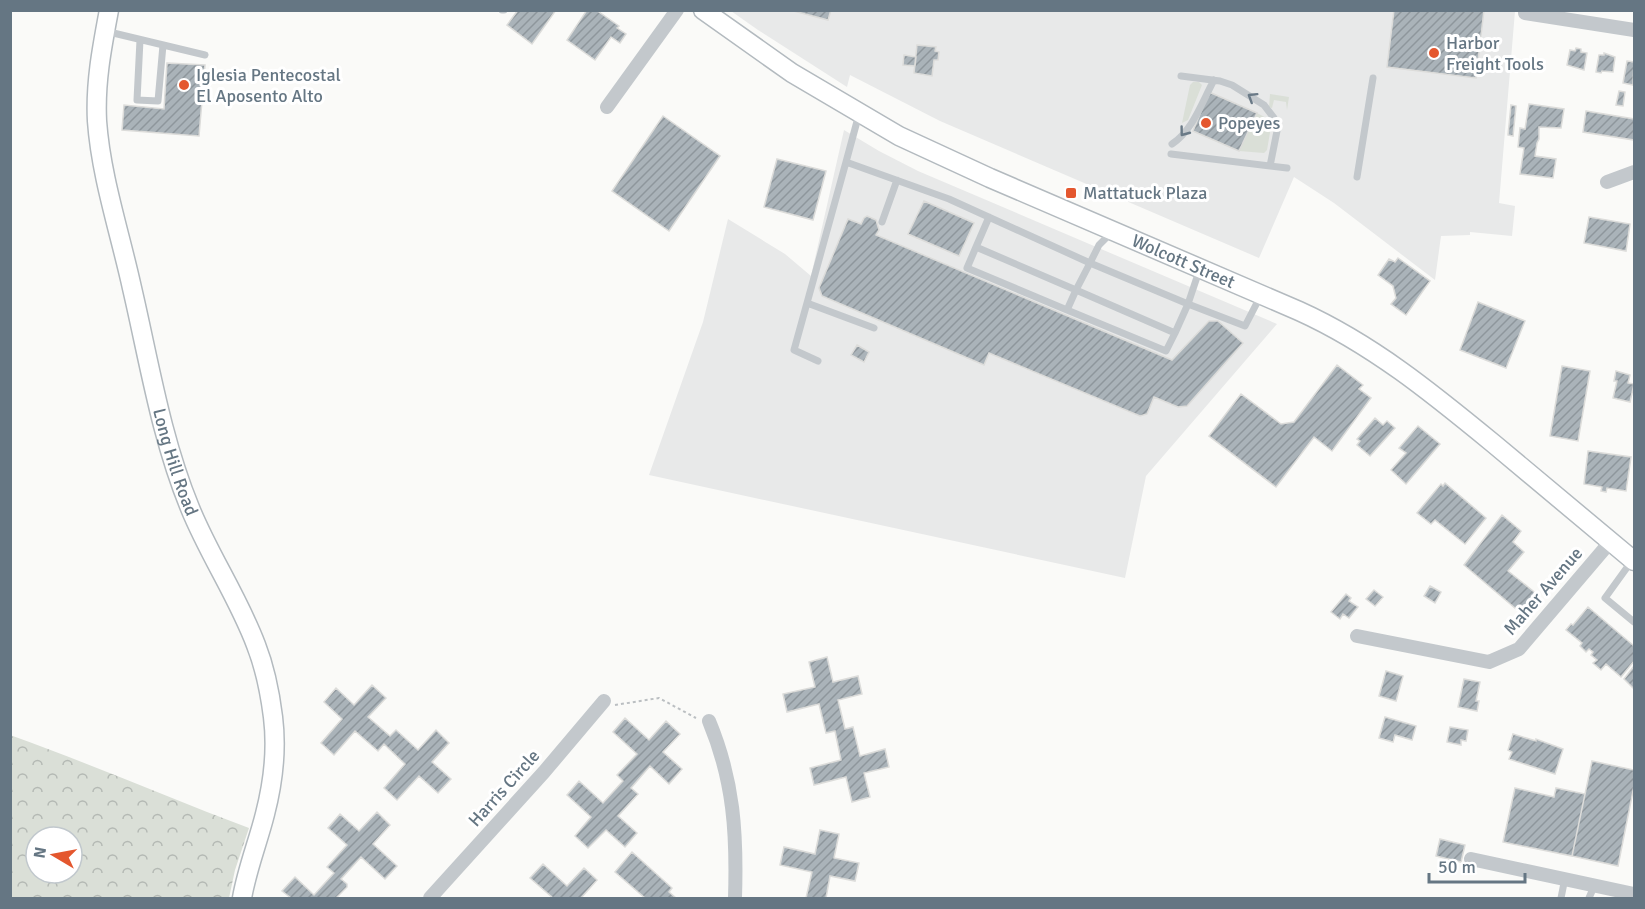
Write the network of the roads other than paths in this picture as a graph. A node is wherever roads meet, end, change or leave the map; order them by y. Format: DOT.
graph roads {
  1 [pos="109,10"];
  2 [pos="677,10"];
  3 [pos="703,10"];
  4 [pos="1525,14"];
  5 [pos="1635,30"];
  6 [pos="105,31"];
  7 [pos="140,40"];
  8 [pos="163,45"];
  9 [pos="205,55"];
  10 [pos="1181,76"];
  11 [pos="1373,78"];
  12 [pos="1214,80"];
  13 [pos="608,107"];
  14 [pos="859,114"];
  15 [pos="1172,144"];
  16 [pos="1171,154"];
  17 [pos="846,162"];
  18 [pos="1270,166"];
  19 [pos="1287,168"];
  20 [pos="1635,172"];
  21 [pos="1358,177"];
  22 [pos="897,180"];
  23 [pos="1607,182"];
  24 [pos="989,217"];
  25 [pos="882,222"];
  26 [pos="1113,231"];
  27 [pos="976,247"];
  28 [pos="1090,263"];
  29 [pos="1200,268"];
  30 [pos="1076,290"];
  31 [pos="1261,295"];
  32 [pos="807,303"];
  33 [pos="1188,304"];
  34 [pos="1067,310"];
  35 [pos="874,328"];
  36 [pos="1175,333"];
  37 [pos="818,361"];
  38 [pos="1611,541"];
  39 [pos="1634,561"];
  40 [pos="1635,622"];
  41 [pos="1357,636"];
  42 [pos="604,701"];
  43 [pos="710,721"];
  44 [pos="1471,859"];
  45 [pos="1565,878"];
  46 [pos="1595,884"];
  47 [pos="1635,894"];
  48 [pos="242,898"];
  49 [pos="430,898"];
  50 [pos="735,898"];
  51 [pos="1561,898"];
  52 [pos="1589,898"];
  1 -- 6 [label="main road, Long Hill Road"];
  2 -- 13 [label="street"];
  3 -- 14 [label="main road, Wolcott Street"];
  4 -- 5 [label="street"];
  6 -- 7 [label="lane"];
  6 -- 48 [label="main road, Long Hill Road"];
  7 -- 8 [label="lane"];
  7 -- 8 [label="lane"];
  8 -- 9 [label="lane"];
  10 -- 12 [label="lane"];
  11 -- 21 [label="lane"];
  12 -- 15 [label="lane, one-way"];
  18 -- 12 [label="lane, one-way"];
  14 -- 17 [label="lane"];
  14 -- 26 [label="main road, Wolcott Street"];
  16 -- 18 [label="lane"];
  17 -- 22 [label="lane"];
  17 -- 32 [label="lane"];
  18 -- 19 [label="lane"];
  20 -- 23 [label="street"];
  22 -- 24 [label="lane"];
  22 -- 25 [label="lane"];
  24 -- 27 [label="lane"];
  24 -- 28 [label="lane"];
  26 -- 28 [label="lane"];
  26 -- 29 [label="main road, Wolcott Street"];
  27 -- 30 [label="lane"];
  27 -- 34 [label="lane"];
  28 -- 30 [label="lane"];
  28 -- 33 [label="lane"];
  29 -- 31 [label="main road, Wolcott Street"];
  29 -- 33 [label="lane"];
  30 -- 34 [label="lane"];
  30 -- 36 [label="lane"];
  31 -- 33 [label="lane"];
  31 -- 38 [label="main road, Wolcott Street"];
  32 -- 35 [label="lane"];
  32 -- 37 [label="lane"];
  33 -- 36 [label="lane"];
  34 -- 36 [label="lane"];
  38 -- 39 [label="main road, Wolcott Street"];
  38 -- 41 [label="street, Maher Avenue"];
  39 -- 40 [label="lane"];
  42 -- 49 [label="street, Harris Circle"];
  43 -- 50 [label="street"];
  44 -- 45 [label="street"];
  45 -- 46 [label="street"];
  45 -- 51 [label="lane"];
  46 -- 47 [label="street"];
  46 -- 52 [label="lane"];
}
